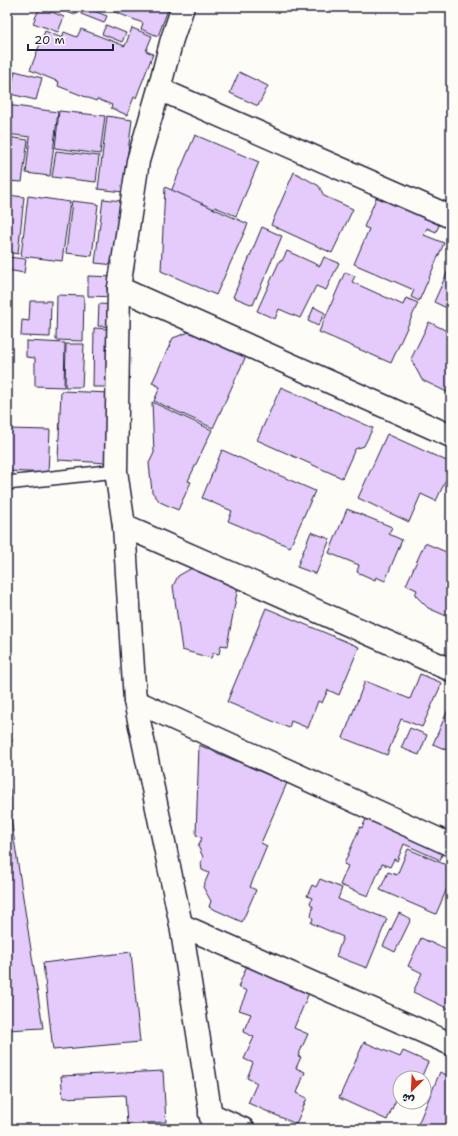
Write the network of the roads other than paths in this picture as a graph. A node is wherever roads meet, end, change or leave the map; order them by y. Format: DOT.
graph roads {
  1 [pos="183,7"];
  2 [pos="160,89"];
  3 [pos="451,217"];
  4 [pos="119,288"];
  5 [pos="451,436"];
  6 [pos="116,471"];
  7 [pos="7,484"];
  8 [pos="124,526"];
  9 [pos="451,670"];
  10 [pos="135,701"];
  11 [pos="451,845"];
  12 [pos="181,925"];
  13 [pos="451,1044"];
  14 [pos="212,1122"];
  15 [pos="243,1129"];
  1 -- 2 [label="street"];
  2 -- 3 [label="street"];
  2 -- 4 [label="street"];
  4 -- 5 [label="street"];
  4 -- 6 [label="street"];
  6 -- 7 [label="lane"];
  6 -- 8 [label="street"];
  8 -- 9 [label="street"];
  8 -- 10 [label="street"];
  10 -- 11 [label="street"];
  10 -- 12 [label="street"];
  12 -- 13 [label="street"];
  12 -- 14 [label="street"];
  14 -- 15 [label="street"];
}
